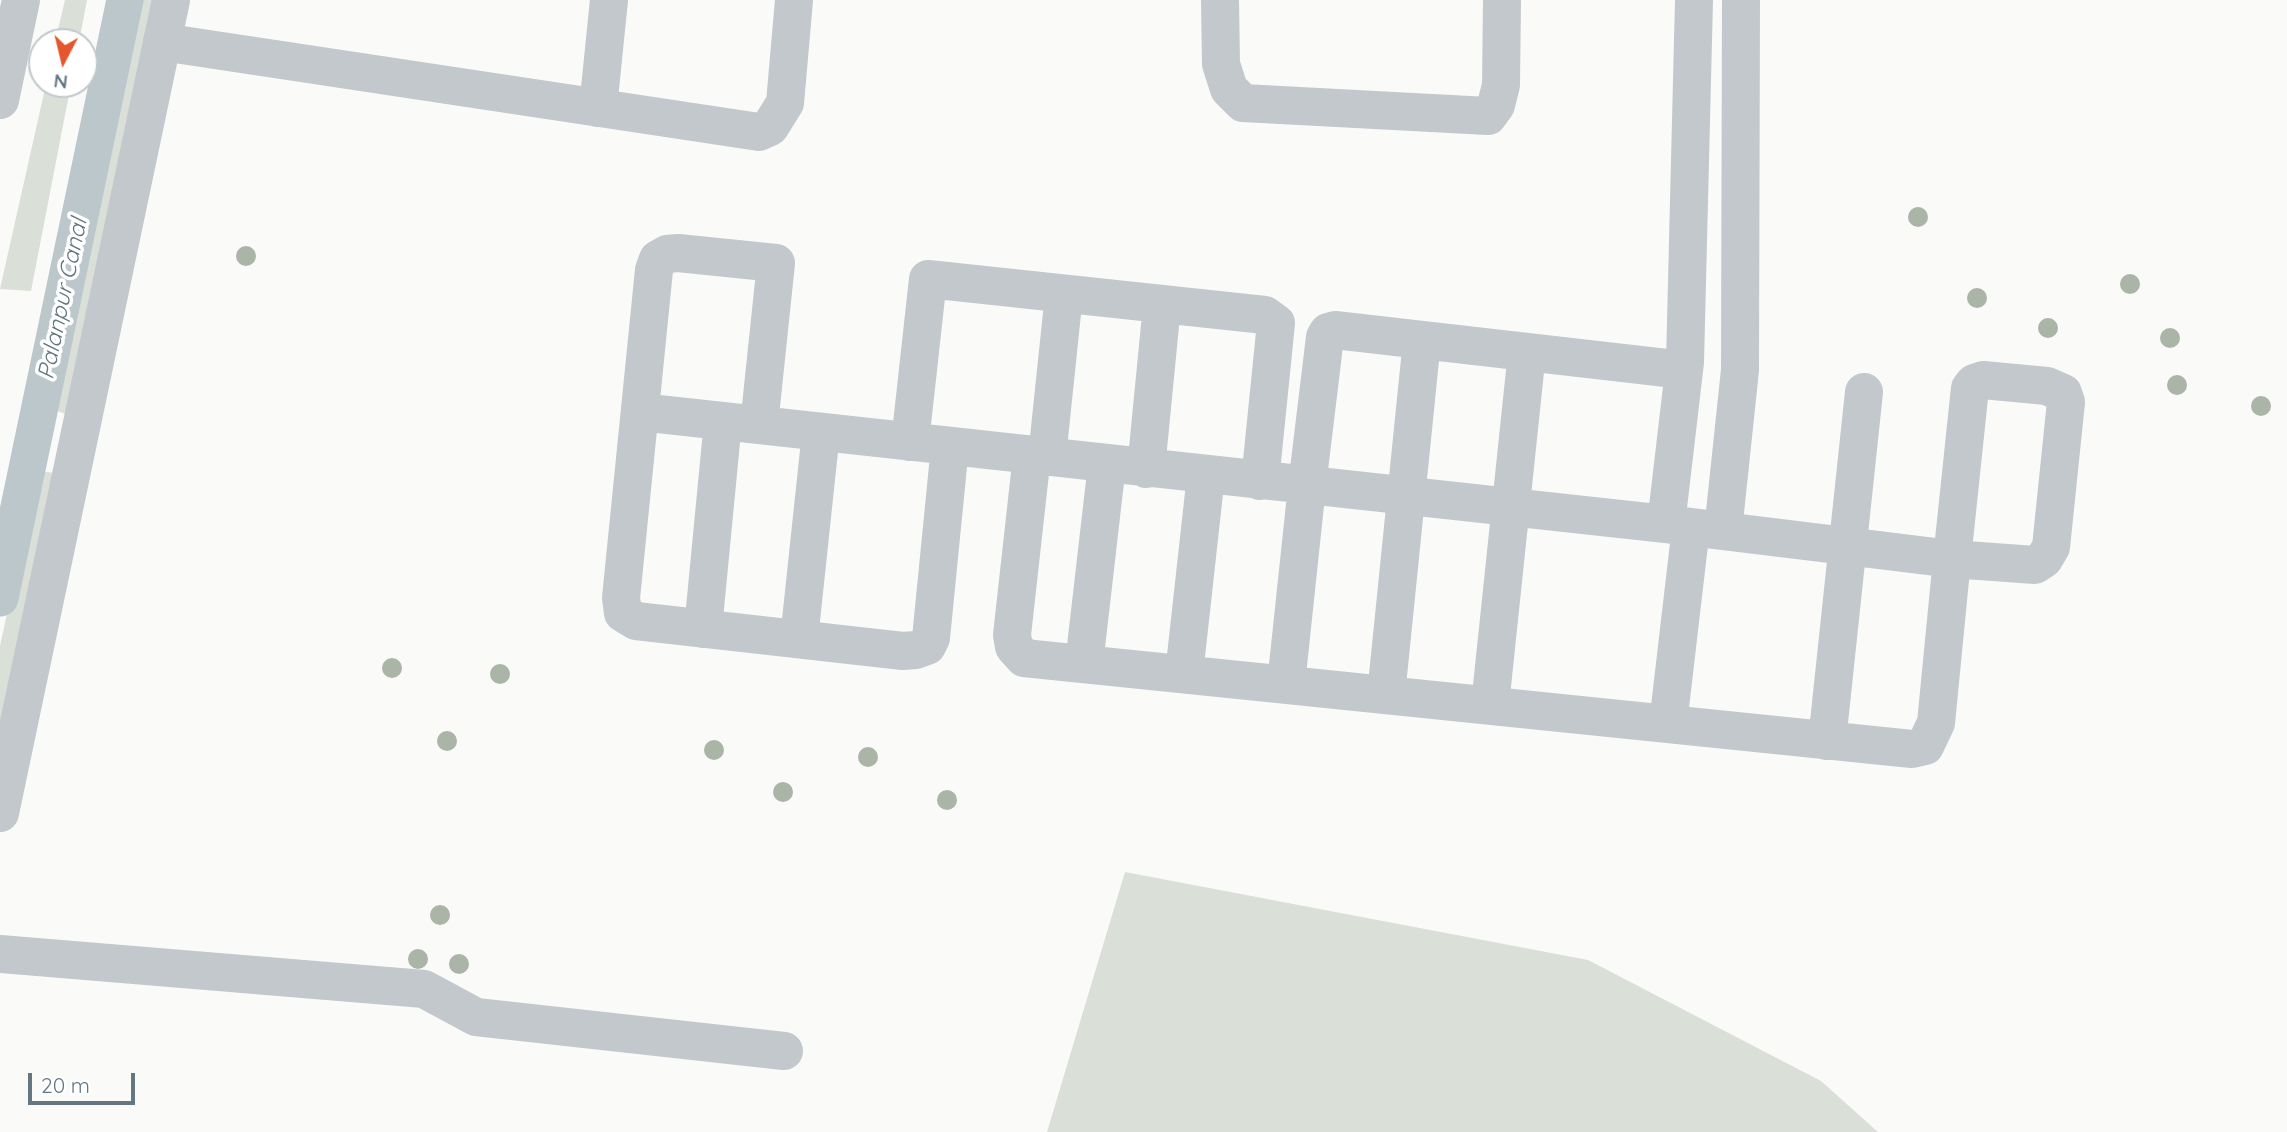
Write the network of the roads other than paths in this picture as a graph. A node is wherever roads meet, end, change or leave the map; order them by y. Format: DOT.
graph roads {
  1 [pos="21,0"];
  2 [pos="171,0"];
  3 [pos="609,0"];
  4 [pos="794,0"];
  5 [pos="1220,0"];
  6 [pos="1502,0"];
  7 [pos="1694,0"];
  8 [pos="1741,0"];
  9 [pos="162,42"];
  10 [pos="0,100"];
  11 [pos="598,108"];
  12 [pos="1064,294"];
  13 [pos="1687,298"];
  14 [pos="1741,301"];
  15 [pos="1162,305"];
  16 [pos="1422,340"];
  17 [pos="1527,352"];
  18 [pos="1684,370"];
  19 [pos="1864,392"];
  20 [pos="640,412"];
  21 [pos="741,423"];
  22 [pos="821,432"];
  23 [pos="910,442"];
  24 [pos="950,446"];
  25 [pos="1040,456"];
  26 [pos="1107,464"];
  27 [pos="1146,469"];
  28 [pos="1206,475"];
  29 [pos="1260,481"];
  30 [pos="1307,486"];
  31 [pos="1406,497"];
  32 [pos="1511,509"];
  33 [pos="1693,527"];
  34 [pos="1848,546"];
  35 [pos="1952,559"];
  36 [pos="704,629"];
  37 [pos="799,639"];
  38 [pos="1084,664"];
  39 [pos="1184,674"];
  40 [pos="1286,684"];
  41 [pos="1386,695"];
  42 [pos="1490,705"];
  43 [pos="1668,724"];
  44 [pos="1827,741"];
  45 [pos="0,813"];
  46 [pos="0,954"];
  47 [pos="784,1051"];
  1 -- 10 [label="street"];
  2 -- 9 [label="street"];
  3 -- 11 [label="street"];
  4 -- 11 [label="street"];
  5 -- 6 [label="street"];
  7 -- 13 [label="street"];
  8 -- 14 [label="street"];
  9 -- 11 [label="street"];
  9 -- 45 [label="street"];
  12 -- 15 [label="street"];
  12 -- 23 [label="street"];
  12 -- 25 [label="street"];
  13 -- 14 [label="street"];
  13 -- 18 [label="street"];
  14 -- 33 [label="street"];
  15 -- 27 [label="street"];
  15 -- 29 [label="street"];
  16 -- 17 [label="street"];
  16 -- 30 [label="street"];
  16 -- 31 [label="street"];
  17 -- 18 [label="street"];
  17 -- 32 [label="street"];
  18 -- 33 [label="street"];
  19 -- 34 [label="street"];
  20 -- 21 [label="street"];
  20 -- 21 [label="street"];
  20 -- 36 [label="street"];
  21 -- 22 [label="street"];
  21 -- 36 [label="street"];
  22 -- 23 [label="street"];
  22 -- 37 [label="street"];
  23 -- 24 [label="street"];
  24 -- 25 [label="street"];
  24 -- 37 [label="street"];
  25 -- 26 [label="street"];
  25 -- 38 [label="street"];
  26 -- 27 [label="street"];
  26 -- 38 [label="street"];
  27 -- 28 [label="street"];
  28 -- 29 [label="street"];
  28 -- 39 [label="street"];
  29 -- 30 [label="street"];
  30 -- 31 [label="street"];
  30 -- 40 [label="street"];
  31 -- 32 [label="street"];
  31 -- 41 [label="street"];
  32 -- 33 [label="street"];
  32 -- 42 [label="street"];
  33 -- 34 [label="street"];
  33 -- 43 [label="street"];
  34 -- 35 [label="street"];
  34 -- 44 [label="street"];
  35 -- 35 [label="street"];
  35 -- 44 [label="street"];
  36 -- 37 [label="street"];
  38 -- 39 [label="street"];
  39 -- 40 [label="street"];
  40 -- 41 [label="street"];
  41 -- 42 [label="street"];
  42 -- 43 [label="street"];
  43 -- 44 [label="street"];
  46 -- 47 [label="street"];
}
